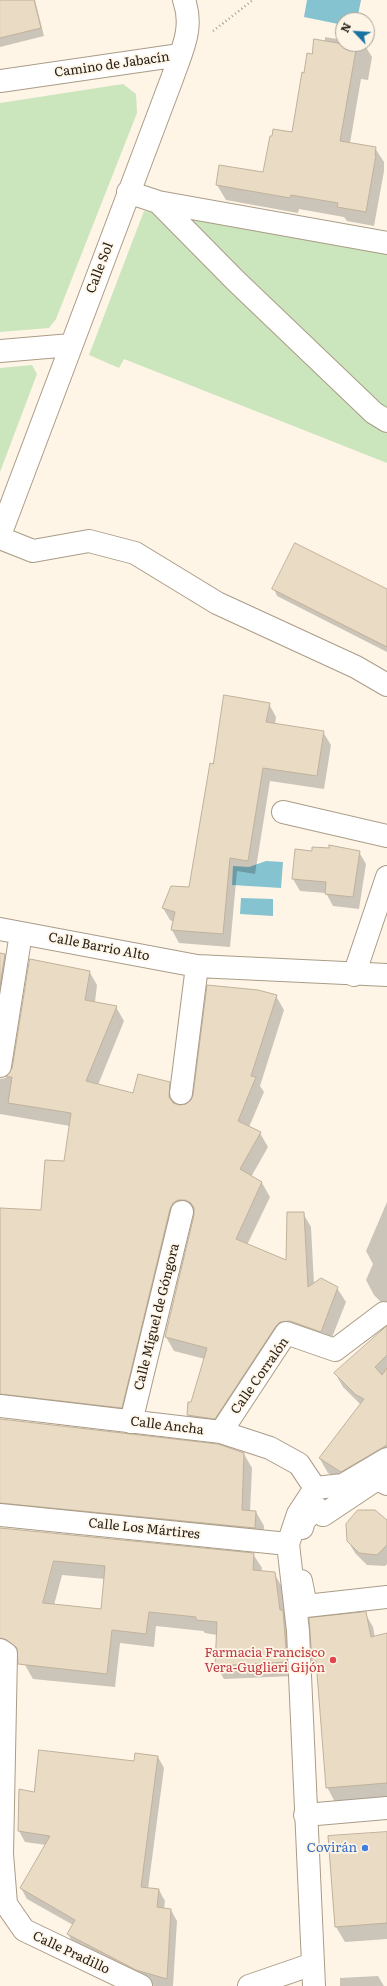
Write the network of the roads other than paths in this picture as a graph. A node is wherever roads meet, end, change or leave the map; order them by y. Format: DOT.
graph roads {
  1 [pos="184,0"];
  2 [pos="180,55"];
  3 [pos="0,81"];
  4 [pos="128,192"];
  5 [pos="158,202"];
  6 [pos="387,243"];
  7 [pos="71,345"];
  8 [pos="0,351"];
  9 [pos="387,421"];
  10 [pos="0,537"];
  11 [pos="387,685"];
  12 [pos="283,812"];
  13 [pos="387,836"];
  14 [pos="387,877"];
  15 [pos="0,929"];
  16 [pos="21,933"];
  17 [pos="197,966"];
  18 [pos="354,975"];
  19 [pos="387,975"];
  20 [pos="4,1020"];
  21 [pos="0,1066"];
  22 [pos="181,1093"];
  23 [pos="182,1212"];
  24 [pos="387,1314"];
  25 [pos="0,1406"];
  26 [pos="131,1422"];
  27 [pos="221,1432"];
  28 [pos="387,1459"];
  29 [pos="387,1484"];
  30 [pos="315,1488"];
  31 [pos="0,1515"];
  32 [pos="288,1544"];
  33 [pos="387,1598"];
  34 [pos="0,1650"];
  35 [pos="387,1808"];
  36 [pos="305,1814"];
  37 [pos="1,1854"];
  38 [pos="313,1964"];
  39 [pos="141,1986"];
  40 [pos="249,1986"];
  41 [pos="314,1986"];
  1 -- 2 [label="street, Calle Sol"];
  2 -- 3 [label="street, Camino de Jabacín"];
  2 -- 4 [label="street, Calle Sol"];
  4 -- 5 [label="street"];
  4 -- 7 [label="street, Calle Sol"];
  5 -- 6 [label="street"];
  5 -- 9 [label="street"];
  7 -- 8 [label="street"];
  7 -- 10 [label="street, Calle Sol"];
  10 -- 11 [label="street"];
  12 -- 13 [label="street"];
  14 -- 18 [label="street"];
  15 -- 16 [label="street, Calle Barrio Alto"];
  16 -- 17 [label="street, Calle Barrio Alto"];
  16 -- 20 [label="street"];
  17 -- 18 [label="street, Calle Barrio Alto"];
  17 -- 22 [label="street"];
  18 -- 19 [label="street, Calle Barrio Alto"];
  20 -- 21 [label="street"];
  23 -- 26 [label="street, Calle Miguel de Góngora"];
  24 -- 27 [label="street, Calle Corralón"];
  25 -- 26 [label="street, Calle Ancha"];
  26 -- 27 [label="street, Calle Ancha"];
  27 -- 30 [label="street, Calle Ancha"];
  28 -- 30 [label="street"];
  29 -- 33 [label="street"];
  30 -- 32 [label="street"];
  31 -- 32 [label="street, Calle Los Mártires"];
  32 -- 36 [label="street"];
  34 -- 37 [label="street, Calle Pradillo"];
  35 -- 36 [label="street"];
  36 -- 38 [label="street"];
  37 -- 39 [label="street, Calle Pradillo"];
  38 -- 40 [label="street"];
  38 -- 41 [label="street"];
}
